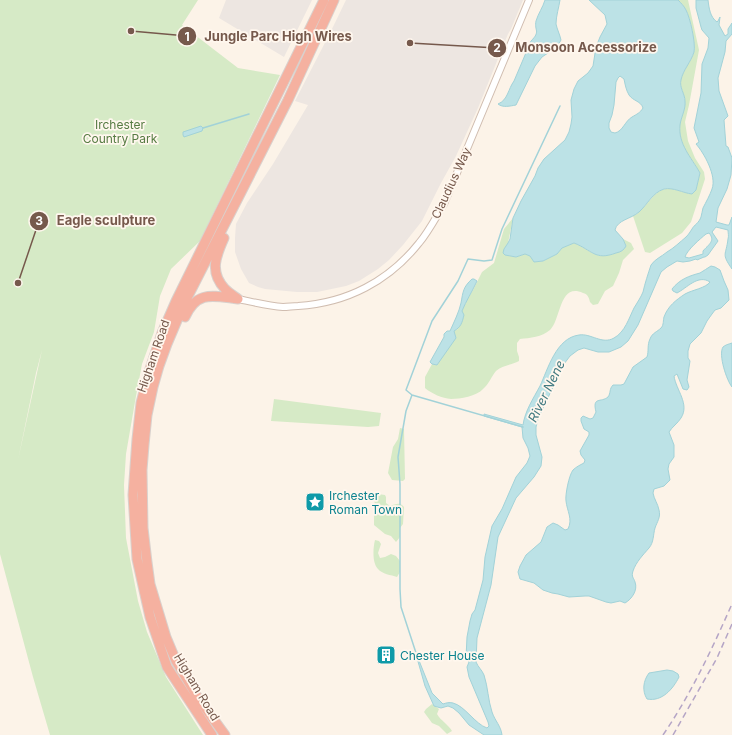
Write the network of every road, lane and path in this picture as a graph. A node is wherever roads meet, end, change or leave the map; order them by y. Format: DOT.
graph roads {
  1 [pos="324,0"];
  2 [pos="334,0"];
  3 [pos="529,0"];
  4 [pos="243,186"];
  5 [pos="238,299"];
  6 [pos="153,387"];
  7 [pos="212,735"];
  8 [pos="225,735"];
  1 -- 7 [label="highway, Higham Road"];
  2 -- 4 [label="highway, Higham Road"];
  3 -- 5 [label="street, Claudius Way"];
  4 -- 5 [label="highway"];
  4 -- 6 [label="highway, Higham Road"];
  5 -- 6 [label="highway"];
  6 -- 8 [label="highway, Higham Road"];
}
